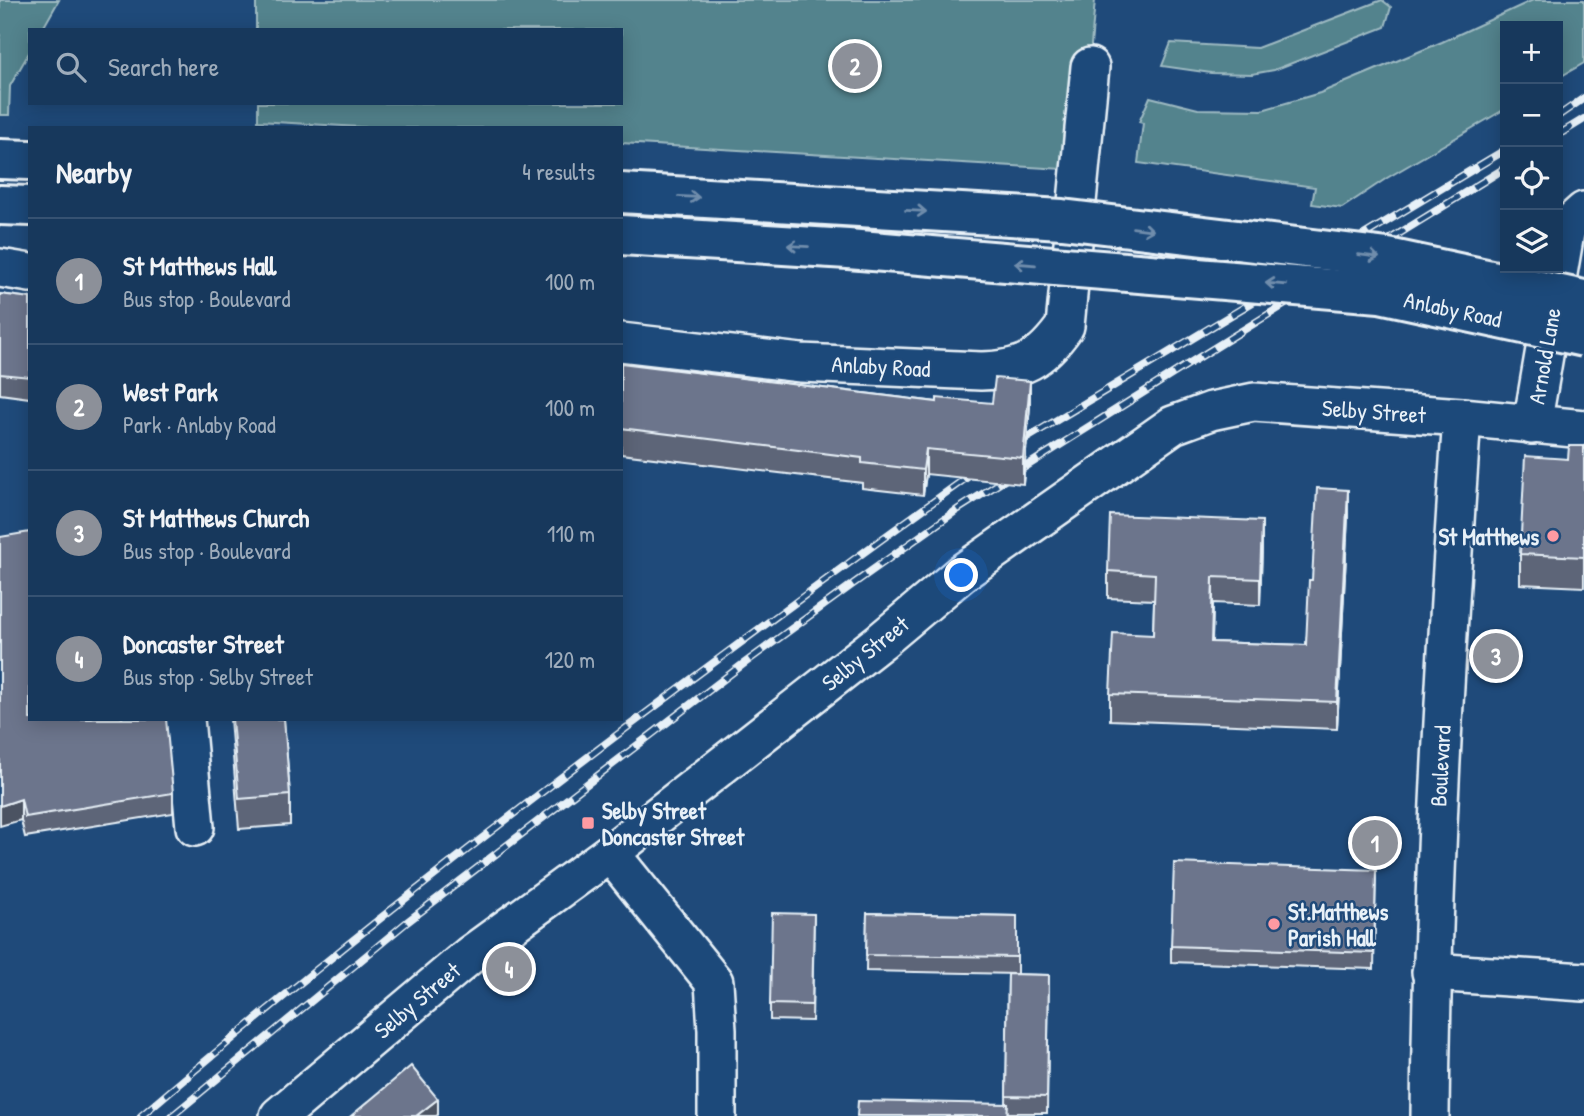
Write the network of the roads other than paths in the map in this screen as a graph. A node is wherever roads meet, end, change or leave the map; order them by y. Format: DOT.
graph roads {
  1 [pos="1090,67"];
  2 [pos="0,159"];
  3 [pos="28,160"];
  4 [pos="623,193"];
  5 [pos="0,205"];
  6 [pos="28,206"];
  7 [pos="1584,211"];
  8 [pos="623,235"];
  9 [pos="0,268"];
  10 [pos="28,273"];
  11 [pos="1584,300"];
  12 [pos="1584,337"];
  13 [pos="623,342"];
  14 [pos="1462,417"];
  15 [pos="1532,425"];
  16 [pos="1584,429"];
  17 [pos="185,721"];
  18 [pos="195,827"];
  19 [pos="610,853"];
  20 [pos="1431,972"];
  21 [pos="1584,982"];
  22 [pos="279,1116"];
  23 [pos="717,1116"];
  24 [pos="1430,1116"];
  1 -- 13 [label="street, Anlaby Road"];
  2 -- 3 [label="main road"];
  4 -- 11 [label="main road, Anlaby Road, one-way, bridge"];
  5 -- 6 [label="main road"];
  7 -- 15 [label="street, Arnold Lane"];
  12 -- 8 [label="main road, Anlaby Road, one-way, bridge"];
  9 -- 10 [label="street"];
  14 -- 15 [label="street, Selby Street"];
  14 -- 19 [label="street, Selby Street"];
  14 -- 20 [label="street, Boulevard"];
  15 -- 16 [label="street"];
  17 -- 18 [label="street"];
  19 -- 22 [label="street, Selby Street"];
  19 -- 23 [label="street"];
  20 -- 21 [label="street"];
  20 -- 24 [label="street, Boulevard"];
}
